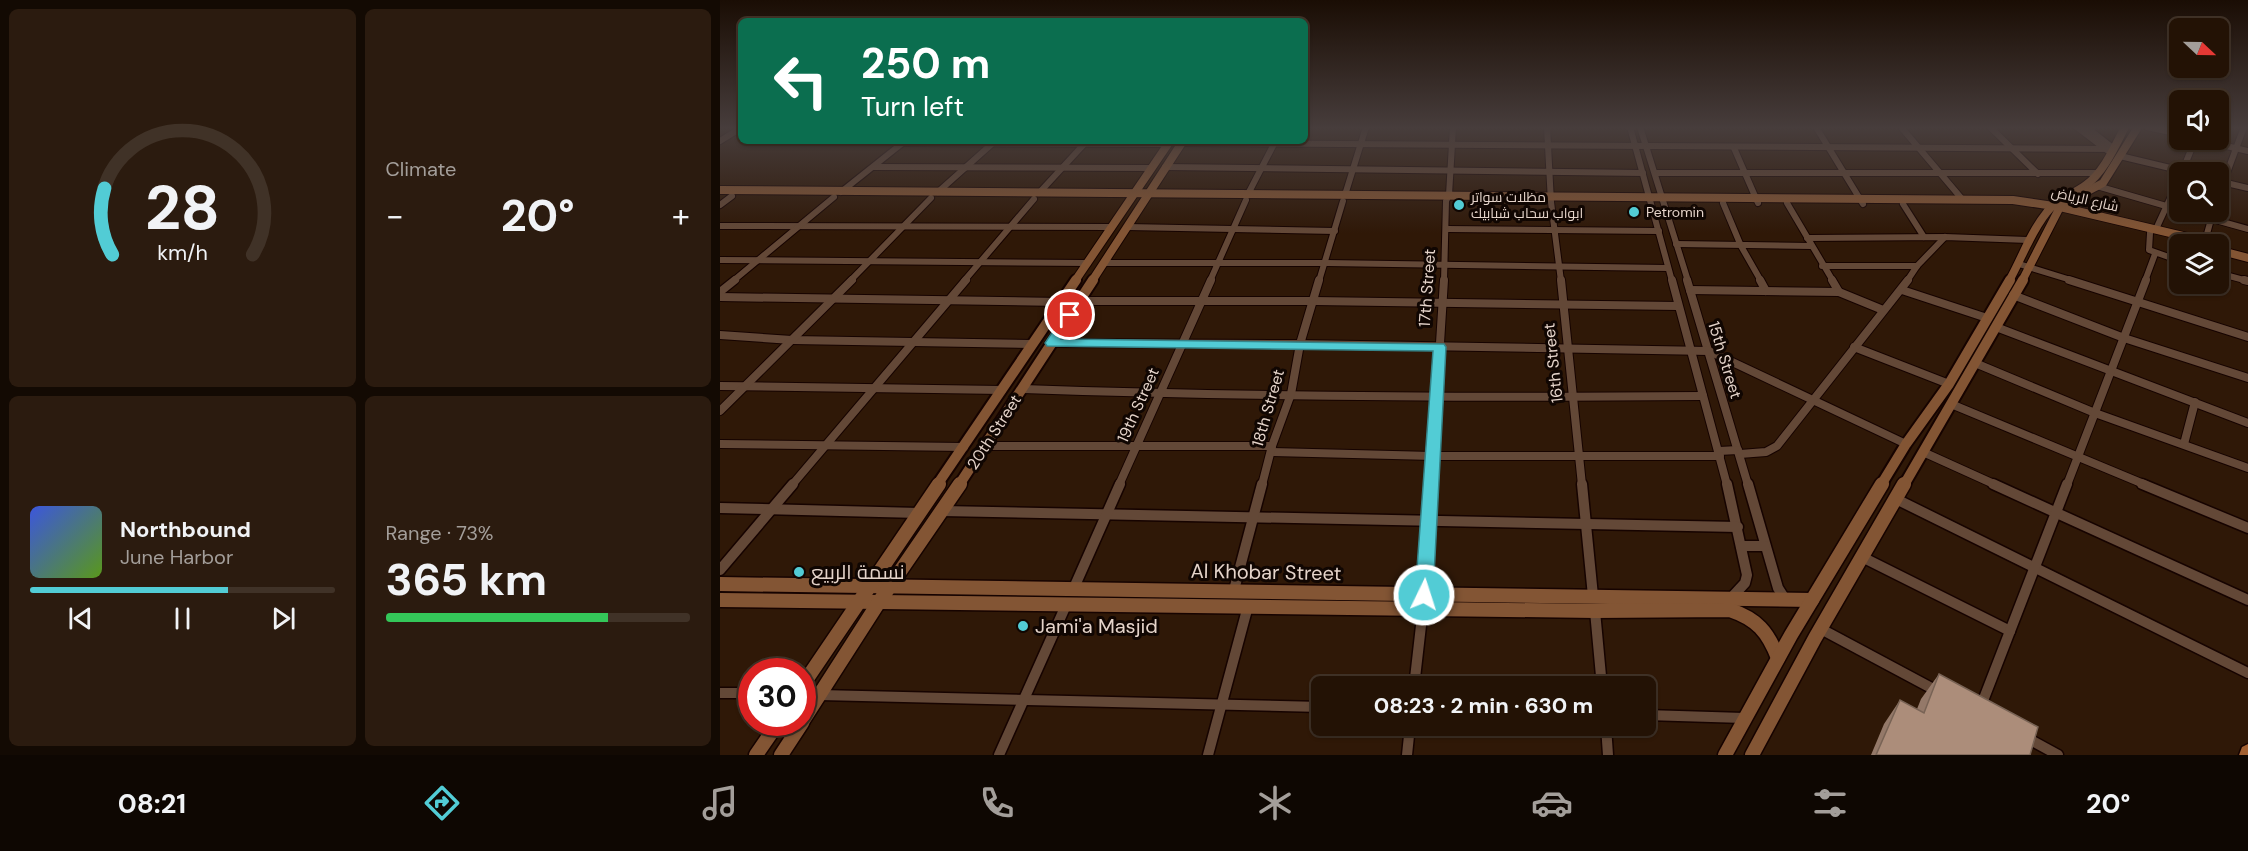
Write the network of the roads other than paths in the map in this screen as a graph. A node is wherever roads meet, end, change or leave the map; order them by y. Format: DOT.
graph roads {
  1 [pos="880,162"];
  2 [pos="973,162"];
  3 [pos="1067,162"];
  4 [pos="1156,162"];
  5 [pos="1169,162"];
  6 [pos="1265,162"];
  7 [pos="1356,162"];
  8 [pos="1450,162"];
  9 [pos="1550,162"];
  10 [pos="1640,162"];
  11 [pos="1651,162"];
  12 [pos="1741,162"];
  13 [pos="1836,162"];
  14 [pos="1931,162"];
  15 [pos="2027,162"];
  16 [pos="2107,162"];
  17 [pos="2147,162"];
  18 [pos="874,167"];
  19 [pos="968,167"];
  20 [pos="1063,167"];
  21 [pos="1166,167"];
  22 [pos="1152,168"];
  23 [pos="1262,168"];
  24 [pos="1354,168"];
  25 [pos="1449,169"];
  26 [pos="2169,169"];
  27 [pos="1841,171"];
  28 [pos="1551,172"];
  29 [pos="1746,172"];
  30 [pos="1940,172"];
  31 [pos="1643,173"];
  32 [pos="1654,173"];
  33 [pos="2038,174"];
  34 [pos="2096,180"];
  35 [pos="2229,184"];
  36 [pos="2248,188"];
  37 [pos="720,190"];
  38 [pos="838,194"];
  39 [pos="934,195"];
  40 [pos="720,196"];
  41 [pos="732,196"];
  42 [pos="1037,196"];
  43 [pos="1140,196"];
  44 [pos="1247,197"];
  45 [pos="1344,198"];
  46 [pos="1447,198"];
  47 [pos="1551,199"];
  48 [pos="1729,199"];
  49 [pos="1962,199"];
  50 [pos="2169,199"];
  51 [pos="1650,200"];
  52 [pos="1663,200"];
  53 [pos="1757,200"];
  54 [pos="1861,201"];
  55 [pos="1788,203"];
  56 [pos="1903,204"];
  57 [pos="720,205"];
  58 [pos="2165,206"];
  59 [pos="2169,207"];
  60 [pos="2055,208"];
  61 [pos="2229,222"];
  62 [pos="720,226"];
  63 [pos="799,227"];
  64 [pos="1112,227"];
  65 [pos="1127,227"];
  66 [pos="904,228"];
  67 [pos="1008,228"];
  68 [pos="1233,229"];
  69 [pos="1447,229"];
  70 [pos="2248,229"];
  71 [pos="1556,230"];
  72 [pos="1335,231"];
  73 [pos="1659,231"];
  74 [pos="2153,231"];
  75 [pos="2169,235"];
  76 [pos="1924,237"];
  77 [pos="1945,237"];
  78 [pos="1807,238"];
  79 [pos="2028,240"];
  80 [pos="1676,244"];
  81 [pos="1742,246"];
  82 [pos="1811,246"];
  83 [pos="2229,248"];
  84 [pos="2248,252"];
  85 [pos="2229,253"];
  86 [pos="2155,254"];
  87 [pos="2169,258"];
  88 [pos="2248,258"];
  89 [pos="720,260"];
  90 [pos="759,260"];
  91 [pos="871,261"];
  92 [pos="981,262"];
  93 [pos="1219,262"];
  94 [pos="1088,263"];
  95 [pos="1104,263"];
  96 [pos="1326,263"];
  97 [pos="1445,265"];
  98 [pos="2025,265"];
  99 [pos="1822,266"];
  100 [pos="1917,266"];
  101 [pos="1560,267"];
  102 [pos="1668,268"];
  103 [pos="2229,276"];
  104 [pos="2248,281"];
  105 [pos="1690,290"];
  106 [pos="1902,290"];
  107 [pos="1766,291"];
  108 [pos="720,292"];
  109 [pos="1839,292"];
  110 [pos="2013,295"];
  111 [pos="720,297"];
  112 [pos="834,298"];
  113 [pos="949,299"];
  114 [pos="1079,301"];
  115 [pos="1314,301"];
  116 [pos="1061,302"];
  117 [pos="1201,302"];
  118 [pos="2138,302"];
  119 [pos="1442,304"];
  120 [pos="1564,305"];
  121 [pos="1678,306"];
  122 [pos="1883,309"];
  123 [pos="1987,318"];
  124 [pos="1996,327"];
  125 [pos="720,335"];
  126 [pos="2248,337"];
  127 [pos="2124,338"];
  128 [pos="792,340"];
  129 [pos="914,341"];
  130 [pos="1052,343"];
  131 [pos="1033,344"];
  132 [pos="1182,344"];
  133 [pos="1300,344"];
  134 [pos="1854,346"];
  135 [pos="1440,347"];
  136 [pos="1568,349"];
  137 [pos="1690,351"];
  138 [pos="1709,351"];
  139 [pos="1975,363"];
  140 [pos="2112,371"];
  141 [pos="2248,378"];
  142 [pos="1949,384"];
  143 [pos="720,386"];
  144 [pos="744,387"];
  145 [pos="874,388"];
  146 [pos="1023,389"];
  147 [pos="1002,390"];
  148 [pos="1160,394"];
  149 [pos="1290,394"];
  150 [pos="1703,396"];
  151 [pos="1573,397"];
  152 [pos="1436,398"];
  153 [pos="1813,400"];
  154 [pos="2195,402"];
  155 [pos="1951,404"];
  156 [pos="720,411"];
  157 [pos="2095,413"];
  158 [pos="2248,423"];
  159 [pos="720,444"];
  160 [pos="1906,444"];
  161 [pos="2184,444"];
  162 [pos="826,445"];
  163 [pos="986,446"];
  164 [pos="964,447"];
  165 [pos="1136,448"];
  166 [pos="1272,449"];
  167 [pos="1739,452"];
  168 [pos="1923,452"];
  169 [pos="1720,454"];
  170 [pos="1433,456"];
  171 [pos="1579,456"];
  172 [pos="2077,459"];
  173 [pos="2248,468"];
  174 [pos="1896,499"];
  175 [pos="720,508"];
  176 [pos="772,509"];
  177 [pos="942,511"];
  178 [pos="920,513"];
  179 [pos="2056,513"];
  180 [pos="1106,514"];
  181 [pos="1254,518"];
  182 [pos="1429,521"];
  183 [pos="1586,524"];
  184 [pos="1738,527"];
  185 [pos="2248,528"];
  186 [pos="1741,546"];
  187 [pos="1765,546"];
  188 [pos="1862,557"];
  189 [pos="2035,567"];
  190 [pos="720,570"];
  191 [pos="720,584"];
  192 [pos="870,585"];
  193 [pos="891,585"];
  194 [pos="1234,590"];
  195 [pos="1070,596"];
  196 [pos="1593,596"];
  197 [pos="1732,597"];
  198 [pos="1785,599"];
  199 [pos="720,600"];
  200 [pos="1812,600"];
  201 [pos="2248,600"];
  202 [pos="859,602"];
  203 [pos="879,602"];
  204 [pos="1423,602"];
  205 [pos="1685,604"];
  206 [pos="1248,606"];
  207 [pos="1594,611"];
  208 [pos="1821,629"];
  209 [pos="2010,631"];
  210 [pos="1778,658"];
  211 [pos="816,665"];
  212 [pos="2248,672"];
  213 [pos="1415,676"];
  214 [pos="1601,676"];
  215 [pos="720,693"];
  216 [pos="738,693"];
  217 [pos="820,695"];
  218 [pos="1947,696"];
  219 [pos="1024,699"];
  220 [pos="816,701"];
  221 [pos="1222,704"];
  222 [pos="1311,707"];
  223 [pos="1978,712"];
  224 [pos="1656,715"];
  225 [pos="1744,718"];
  226 [pos="2015,732"];
  227 [pos="769,736"];
  228 [pos="793,736"];
  229 [pos="1409,736"];
  230 [pos="1607,736"];
  231 [pos="2042,751"];
  232 [pos="756,755"];
  233 [pos="781,755"];
  234 [pos="999,755"];
  235 [pos="1208,755"];
  236 [pos="1407,755"];
  237 [pos="1608,755"];
  238 [pos="1725,755"];
  239 [pos="1752,755"];
  240 [pos="2058,755"];
  1 -- 18 [label="street"];
  2 -- 19 [label="street"];
  3 -- 20 [label="street"];
  4 -- 22 [label="street, 20th Street"];
  5 -- 21 [label="street, 20th Street"];
  6 -- 23 [label="street, 19th Street"];
  7 -- 24 [label="street, 18th Street"];
  8 -- 25 [label="street, 17th Street"];
  9 -- 28 [label="street, 16th Street"];
  10 -- 31 [label="street, 15th Street"];
  11 -- 32 [label="street, 15th Street"];
  12 -- 29 [label="street"];
  13 -- 27 [label="street"];
  14 -- 30 [label="street"];
  15 -- 33 [label="street"];
  16 -- 34 [label="street"];
  17 -- 26 [label="street"];
  18 -- 19 [label="street"];
  18 -- 38 [label="street"];
  19 -- 20 [label="street"];
  19 -- 39 [label="street"];
  20 -- 22 [label="street"];
  20 -- 42 [label="street"];
  21 -- 23 [label="street"];
  21 -- 43 [label="street, 20th Street"];
  22 -- 43 [label="street, 20th Street"];
  23 -- 24 [label="street"];
  23 -- 44 [label="street, 19th Street"];
  24 -- 25 [label="street"];
  24 -- 45 [label="street, 18th Street"];
  25 -- 28 [label="street"];
  25 -- 46 [label="street, 17th Street"];
  27 -- 29 [label="street"];
  27 -- 30 [label="street"];
  27 -- 54 [label="street"];
  28 -- 31 [label="street"];
  28 -- 47 [label="street, 16th Street"];
  29 -- 32 [label="street"];
  29 -- 53 [label="street"];
  30 -- 33 [label="street"];
  30 -- 49 [label="street"];
  31 -- 51 [label="street, 15th Street"];
  32 -- 52 [label="street, 15th Street"];
  33 -- 34 [label="street"];
  34 -- 58 [label="street"];
  34 -- 60 [label="street"];
  35 -- 36 [label="street"];
  37 -- 38 [label="street, شارع الرياض"];
  38 -- 39 [label="street, شارع الرياض"];
  38 -- 41 [label="street, شارع الرياض"];
  38 -- 63 [label="street"];
  39 -- 42 [label="street, شارع الرياض"];
  39 -- 66 [label="street"];
  40 -- 41 [label="street, شارع الرياض"];
  41 -- 57 [label="street"];
  42 -- 43 [label="street, شارع الرياض"];
  42 -- 67 [label="street"];
  43 -- 44 [label="street, شارع الرياض"];
  43 -- 64 [label="street, 20th Street"];
  43 -- 65 [label="street, 20th Street"];
  44 -- 45 [label="street, شارع الرياض"];
  44 -- 68 [label="street, 19th Street"];
  45 -- 46 [label="street, شارع الرياض"];
  45 -- 72 [label="street, 18th Street"];
  46 -- 47 [label="street, شارع الرياض"];
  46 -- 69 [label="street, 17th Street"];
  47 -- 51 [label="street, شارع الرياض"];
  47 -- 71 [label="street, 16th Street"];
  48 -- 52 [label="street, شارع الرياض"];
  48 -- 53 [label="street, شارع الرياض"];
  48 -- 53 [label="street, شارع الرياض"];
  48 -- 81 [label="street"];
  49 -- 54 [label="street, شارع الرياض"];
  49 -- 60 [label="street, شارع الرياض"];
  50 -- 58 [label="street"];
  51 -- 52 [label="street, شارع الرياض"];
  51 -- 73 [label="street, 15th Street"];
  52 -- 80 [label="street, 15th Street"];
  53 -- 54 [label="street, شارع الرياض"];
  53 -- 55 [label="street, شارع الرياض"];
  54 -- 55 [label="street, شارع الرياض"];
  54 -- 56 [label="street, شارع الرياض"];
  55 -- 78 [label="street"];
  56 -- 60 [label="street, شارع الرياض"];
  56 -- 76 [label="street"];
  58 -- 59 [label="street"];
  58 -- 74 [label="street"];
  60 -- 74 [label="street, شارع الرياض"];
  60 -- 79 [label="street"];
  60 -- 98 [label="street"];
  61 -- 70 [label="street"];
  62 -- 63 [label="street"];
  63 -- 66 [label="street"];
  63 -- 90 [label="street"];
  64 -- 67 [label="street"];
  64 -- 94 [label="street, 20th Street"];
  65 -- 68 [label="street"];
  65 -- 95 [label="street, 20th Street"];
  66 -- 67 [label="street"];
  66 -- 91 [label="street"];
  67 -- 92 [label="street"];
  68 -- 72 [label="street"];
  68 -- 93 [label="street, 19th Street"];
  69 -- 71 [label="street"];
  69 -- 97 [label="street, 17th Street"];
  71 -- 73 [label="street"];
  71 -- 101 [label="street, 16th Street"];
  72 -- 96 [label="street, 18th Street"];
  73 -- 102 [label="street, 15th Street"];
  74 -- 75 [label="street, شارع الرياض"];
  74 -- 86 [label="street"];
  76 -- 77 [label="street"];
  76 -- 78 [label="street"];
  77 -- 79 [label="street"];
  77 -- 100 [label="street"];
  78 -- 82 [label="street"];
  79 -- 98 [label="street"];
  80 -- 81 [label="street"];
  80 -- 105 [label="street, 15th Street"];
  81 -- 82 [label="street"];
  81 -- 107 [label="street"];
  82 -- 99 [label="street"];
  83 -- 84 [label="street, شارع الرياض"];
  85 -- 88 [label="street"];
  86 -- 87 [label="street"];
  86 -- 118 [label="street"];
  89 -- 90 [label="street"];
  90 -- 91 [label="street"];
  90 -- 108 [label="street"];
  91 -- 92 [label="street"];
  91 -- 112 [label="street"];
  92 -- 94 [label="street"];
  92 -- 113 [label="street"];
  93 -- 95 [label="street"];
  93 -- 96 [label="street"];
  93 -- 117 [label="street, 19th Street"];
  94 -- 116 [label="street, 20th Street"];
  95 -- 114 [label="street, 20th Street"];
  96 -- 97 [label="street"];
  96 -- 115 [label="street, 18th Street"];
  97 -- 101 [label="street"];
  97 -- 119 [label="street, 17th Street"];
  98 -- 110 [label="street"];
  98 -- 118 [label="street"];
  98 -- 123 [label="street"];
  99 -- 100 [label="street"];
  99 -- 109 [label="street"];
  100 -- 106 [label="street"];
  101 -- 102 [label="street"];
  101 -- 120 [label="street, 16th Street"];
  102 -- 121 [label="street, 15th Street"];
  103 -- 104 [label="street"];
  105 -- 107 [label="street"];
  105 -- 138 [label="street, 15th Street"];
  106 -- 122 [label="street"];
  106 -- 123 [label="street"];
  107 -- 109 [label="street"];
  109 -- 122 [label="street"];
  110 -- 124 [label="street"];
  110 -- 127 [label="street"];
  111 -- 112 [label="street"];
  112 -- 113 [label="street"];
  112 -- 128 [label="street"];
  113 -- 116 [label="street"];
  113 -- 129 [label="street"];
  114 -- 117 [label="street"];
  114 -- 130 [label="street, 20th Street"];
  115 -- 117 [label="street"];
  115 -- 119 [label="street"];
  115 -- 133 [label="street, 18th Street"];
  116 -- 131 [label="street, 20th Street"];
  117 -- 132 [label="street, 19th Street"];
  118 -- 126 [label="street"];
  118 -- 127 [label="street"];
  119 -- 120 [label="street"];
  119 -- 135 [label="street, 17th Street"];
  120 -- 121 [label="street"];
  120 -- 136 [label="street, 16th Street"];
  121 -- 137 [label="street, 15th Street"];
  122 -- 134 [label="street"];
  123 -- 142 [label="street"];
  124 -- 139 [label="street"];
  124 -- 140 [label="street"];
  125 -- 128 [label="street"];
  127 -- 140 [label="street"];
  127 -- 141 [label="street"];
  128 -- 129 [label="street"];
  128 -- 144 [label="street"];
  129 -- 131 [label="street"];
  129 -- 145 [label="street"];
  130 -- 132 [label="street"];
  130 -- 146 [label="street, 20th Street"];
  131 -- 147 [label="street, 20th Street"];
  132 -- 133 [label="street"];
  132 -- 148 [label="street, 19th Street"];
  133 -- 135 [label="street"];
  133 -- 149 [label="street, 18th Street"];
  134 -- 142 [label="street"];
  134 -- 153 [label="street"];
  135 -- 136 [label="street"];
  135 -- 152 [label="street, 17th Street"];
  136 -- 137 [label="street"];
  136 -- 151 [label="street, 16th Street"];
  137 -- 138 [label="street"];
  137 -- 150 [label="street, 15th Street"];
  138 -- 153 [label="street"];
  138 -- 167 [label="street, 15th Street"];
  139 -- 155 [label="street"];
  139 -- 157 [label="street"];
  140 -- 154 [label="street"];
  140 -- 157 [label="street"];
  142 -- 160 [label="street"];
  143 -- 144 [label="street"];
  144 -- 145 [label="street"];
  144 -- 156 [label="street"];
  145 -- 147 [label="street"];
  145 -- 162 [label="street"];
  146 -- 148 [label="street"];
  146 -- 163 [label="street, 20th Street"];
  147 -- 164 [label="street, 20th Street"];
  148 -- 149 [label="street"];
  148 -- 165 [label="street, 19th Street"];
  149 -- 152 [label="street"];
  149 -- 166 [label="street, 18th Street"];
  150 -- 151 [label="street"];
  150 -- 169 [label="street, 15th Street"];
  151 -- 152 [label="street"];
  151 -- 171 [label="street, 16th Street"];
  152 -- 170 [label="street, 17th Street"];
  153 -- 160 [label="street"];
  153 -- 167 [label="street"];
  154 -- 158 [label="street"];
  154 -- 161 [label="street"];
  155 -- 168 [label="street"];
  155 -- 172 [label="street"];
  157 -- 161 [label="street"];
  157 -- 172 [label="street"];
  159 -- 162 [label="street"];
  160 -- 200 [label="street"];
  161 -- 173 [label="street"];
  162 -- 164 [label="street"];
  162 -- 176 [label="street"];
  163 -- 165 [label="street"];
  163 -- 177 [label="street, 20th Street"];
  164 -- 178 [label="street, 20th Street"];
  165 -- 166 [label="street"];
  165 -- 180 [label="street, 19th Street"];
  166 -- 170 [label="street"];
  166 -- 181 [label="street, 18th Street"];
  167 -- 169 [label="street"];
  167 -- 187 [label="street, 15th Street"];
  168 -- 174 [label="street"];
  168 -- 179 [label="street"];
  169 -- 171 [label="street"];
  169 -- 184 [label="street, 15th Street"];
  170 -- 171 [label="street"];
  170 -- 182 [label="street, 17th Street"];
  171 -- 183 [label="street, 16th Street"];
  172 -- 179 [label="street"];
  172 -- 185 [label="street"];
  174 -- 188 [label="street"];
  174 -- 189 [label="street"];
  175 -- 176 [label="street"];
  176 -- 178 [label="street"];
  176 -- 190 [label="street"];
  177 -- 180 [label="street"];
  177 -- 193 [label="street, 20th Street"];
  178 -- 192 [label="street, 20th Street"];
  179 -- 189 [label="street"];
  179 -- 201 [label="street"];
  180 -- 181 [label="street"];
  180 -- 195 [label="street, 19th Street"];
  181 -- 182 [label="street"];
  181 -- 194 [label="street, 18th Street"];
  182 -- 183 [label="street"];
  182 -- 204 [label="street, 17th Street"];
  183 -- 184 [label="street"];
  183 -- 196 [label="street, 16th Street"];
  184 -- 186 [label="street, 15th Street"];
  186 -- 187 [label="street"];
  186 -- 197 [label="street, 15th Street"];
  187 -- 198 [label="street, 15th Street"];
  188 -- 208 [label="street"];
  188 -- 209 [label="street"];
  189 -- 209 [label="street"];
  189 -- 212 [label="street"];
  191 -- 192 [label="street, Al Khobar Street"];
  192 -- 193 [label="street, Al Khobar Street"];
  192 -- 202 [label="street, 20th Street"];
  193 -- 195 [label="street, Al Khobar Street"];
  193 -- 203 [label="street, 20th Street"];
  194 -- 195 [label="street, Al Khobar Street"];
  194 -- 204 [label="street, Al Khobar Street"];
  195 -- 203 [label="street, Al Khobar Street"];
  195 -- 206 [label="street, Al Khobar Street"];
  195 -- 219 [label="street, 19th Street"];
  196 -- 204 [label="street, Al Khobar Street"];
  196 -- 205 [label="street, Al Khobar Street"];
  197 -- 198 [label="street, Al Khobar Street"];
  197 -- 205 [label="street, Al Khobar Street"];
  198 -- 200 [label="street, Al Khobar Street"];
  199 -- 202 [label="street, Al Khobar Street"];
  200 -- 210 [label="street"];
  202 -- 203 [label="street, Al Khobar Street"];
  202 -- 211 [label="street, 20th Street"];
  203 -- 217 [label="street, 20th Street"];
  204 -- 206 [label="street, Al Khobar Street"];
  204 -- 207 [label="street, Al Khobar Street"];
  204 -- 213 [label="street, 17th Street"];
  205 -- 207 [label="street, Al Khobar Street"];
  205 -- 210 [label="street, Al Khobar Street"];
  206 -- 221 [label="street"];
  207 -- 214 [label="street"];
  208 -- 218 [label="street"];
  208 -- 239 [label="street"];
  209 -- 223 [label="street"];
  210 -- 225 [label="street"];
  215 -- 216 [label="street"];
  217 -- 219 [label="street"];
  217 -- 220 [label="street, 20th Street"];
  219 -- 221 [label="street"];
  219 -- 234 [label="street, 19th Street"];
  221 -- 222 [label="street"];
  221 -- 235 [label="street"];
  224 -- 225 [label="street"];
  225 -- 238 [label="street"];
  226 -- 231 [label="street"];
  227 -- 232 [label="street"];
  228 -- 233 [label="street, 20th Street"];
  229 -- 236 [label="street"];
  230 -- 237 [label="street"];
  231 -- 240 [label="street"];
}
